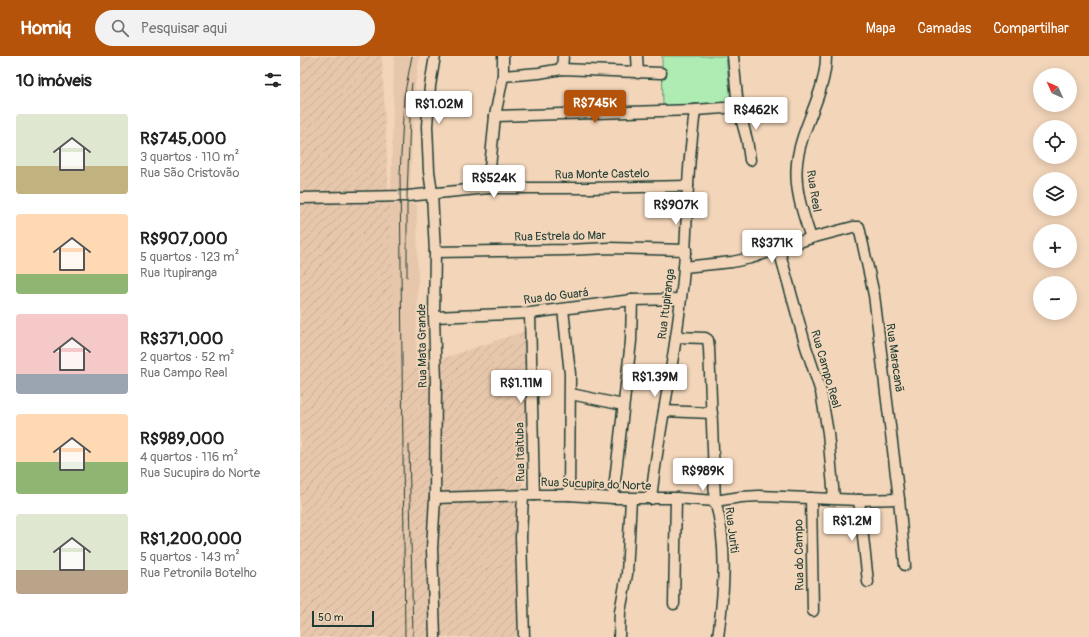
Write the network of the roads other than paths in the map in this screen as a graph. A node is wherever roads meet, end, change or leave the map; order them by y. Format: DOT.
graph roads {
  1 [pos="435,56"];
  2 [pos="503,56"];
  3 [pos="562,56"];
  4 [pos="637,56"];
  5 [pos="733,56"];
  6 [pos="826,56"];
  7 [pos="562,69"];
  8 [pos="638,73"];
  9 [pos="661,73"];
  10 [pos="503,76"];
  11 [pos="738,108"];
  12 [pos="694,110"];
  13 [pos="495,116"];
  14 [pos="750,160"];
  15 [pos="688,186"];
  16 [pos="488,188"];
  17 [pos="432,193"];
  18 [pos="300,198"];
  19 [pos="811,238"];
  20 [pos="686,250"];
  21 [pos="779,250"];
  22 [pos="435,252"];
  23 [pos="684,267"];
  24 [pos="681,299"];
  25 [pos="632,300"];
  26 [pos="563,309"];
  27 [pos="530,313"];
  28 [pos="434,317"];
  29 [pos="676,337"];
  30 [pos="571,394"];
  31 [pos="623,405"];
  32 [pos="664,411"];
  33 [pos="712,413"];
  34 [pos="523,495"];
  35 [pos="534,495"];
  36 [pos="569,495"];
  37 [pos="435,498"];
  38 [pos="613,498"];
  39 [pos="676,498"];
  40 [pos="811,498"];
  41 [pos="834,498"];
  42 [pos="631,499"];
  43 [pos="651,499"];
  44 [pos="900,499"];
  45 [pos="859,500"];
  46 [pos="715,501"];
  47 [pos="905,565"];
  48 [pos="868,582"];
  49 [pos="674,604"];
  50 [pos="813,611"];
  51 [pos="434,637"];
  52 [pos="524,637"];
  53 [pos="619,637"];
  54 [pos="718,637"];
  1 -- 17 [label="street, Rua Mata Grande"];
  2 -- 10 [label="street"];
  3 -- 7 [label="street"];
  4 -- 8 [label="street"];
  5 -- 11 [label="street"];
  6 -- 19 [label="street, Rua Real"];
  7 -- 8 [label="street"];
  7 -- 10 [label="street"];
  8 -- 9 [label="street"];
  10 -- 13 [label="street"];
  11 -- 12 [label="street"];
  11 -- 14 [label="street"];
  12 -- 13 [label="street"];
  12 -- 15 [label="street, Rua Itupiranga"];
  13 -- 16 [label="street"];
  15 -- 16 [label="street, Rua Monte Castelo"];
  15 -- 20 [label="street, Rua Itupiranga"];
  16 -- 17 [label="street, Rua Monte Castelo"];
  17 -- 18 [label="street, Rua Monte Castelo"];
  17 -- 22 [label="street, Rua Mata Grande"];
  19 -- 21 [label="street"];
  19 -- 44 [label="street, Rua Maracanã"];
  20 -- 22 [label="street, Rua Estrela do Mar"];
  20 -- 23 [label="street, Rua Itupiranga"];
  21 -- 23 [label="street"];
  21 -- 41 [label="street, Rua Campo Real"];
  22 -- 28 [label="street, Rua Mata Grande"];
  23 -- 24 [label="street, Rua Itupiranga"];
  24 -- 25 [label="street, Rua do Guará"];
  24 -- 29 [label="street, Rua Itupiranga"];
  25 -- 26 [label="street, Rua do Guará"];
  25 -- 31 [label="street"];
  26 -- 27 [label="street, Rua do Guará"];
  26 -- 30 [label="street"];
  27 -- 28 [label="street, Rua do Guará"];
  27 -- 35 [label="street, Rua Itaituba"];
  28 -- 37 [label="street, Rua Mata Grande"];
  29 -- 32 [label="street, Rua Itupiranga"];
  29 -- 33 [label="street, Rua Juriti"];
  30 -- 31 [label="street"];
  30 -- 36 [label="street"];
  31 -- 38 [label="street"];
  32 -- 33 [label="street"];
  32 -- 43 [label="street, Rua Itupiranga"];
  33 -- 46 [label="street, Rua Juriti"];
  34 -- 35 [label="street, Rua Sucupira do Norte"];
  34 -- 37 [label="street, Rua Sucupira do Norte"];
  34 -- 52 [label="street, Rua Itaituba"];
  35 -- 36 [label="street, Rua Sucupira do Norte"];
  36 -- 38 [label="street, Rua Sucupira do Norte"];
  37 -- 51 [label="street, Rua Mata Grande"];
  38 -- 42 [label="street, Rua Sucupira do Norte"];
  39 -- 43 [label="street, Rua Sucupira do Norte"];
  39 -- 46 [label="street, Rua Sucupira do Norte"];
  39 -- 49 [label="street"];
  40 -- 41 [label="street, Rua Sucupira do Norte"];
  40 -- 46 [label="street, Rua Sucupira do Norte"];
  40 -- 50 [label="street, Rua do Campo"];
  41 -- 45 [label="street, Rua Sucupira do Norte"];
  42 -- 43 [label="street, Rua Sucupira do Norte"];
  42 -- 53 [label="street"];
  44 -- 45 [label="street, Rua Sucupira do Norte"];
  44 -- 47 [label="street"];
  45 -- 48 [label="street"];
  46 -- 54 [label="street, Rua Juriti"];
}
